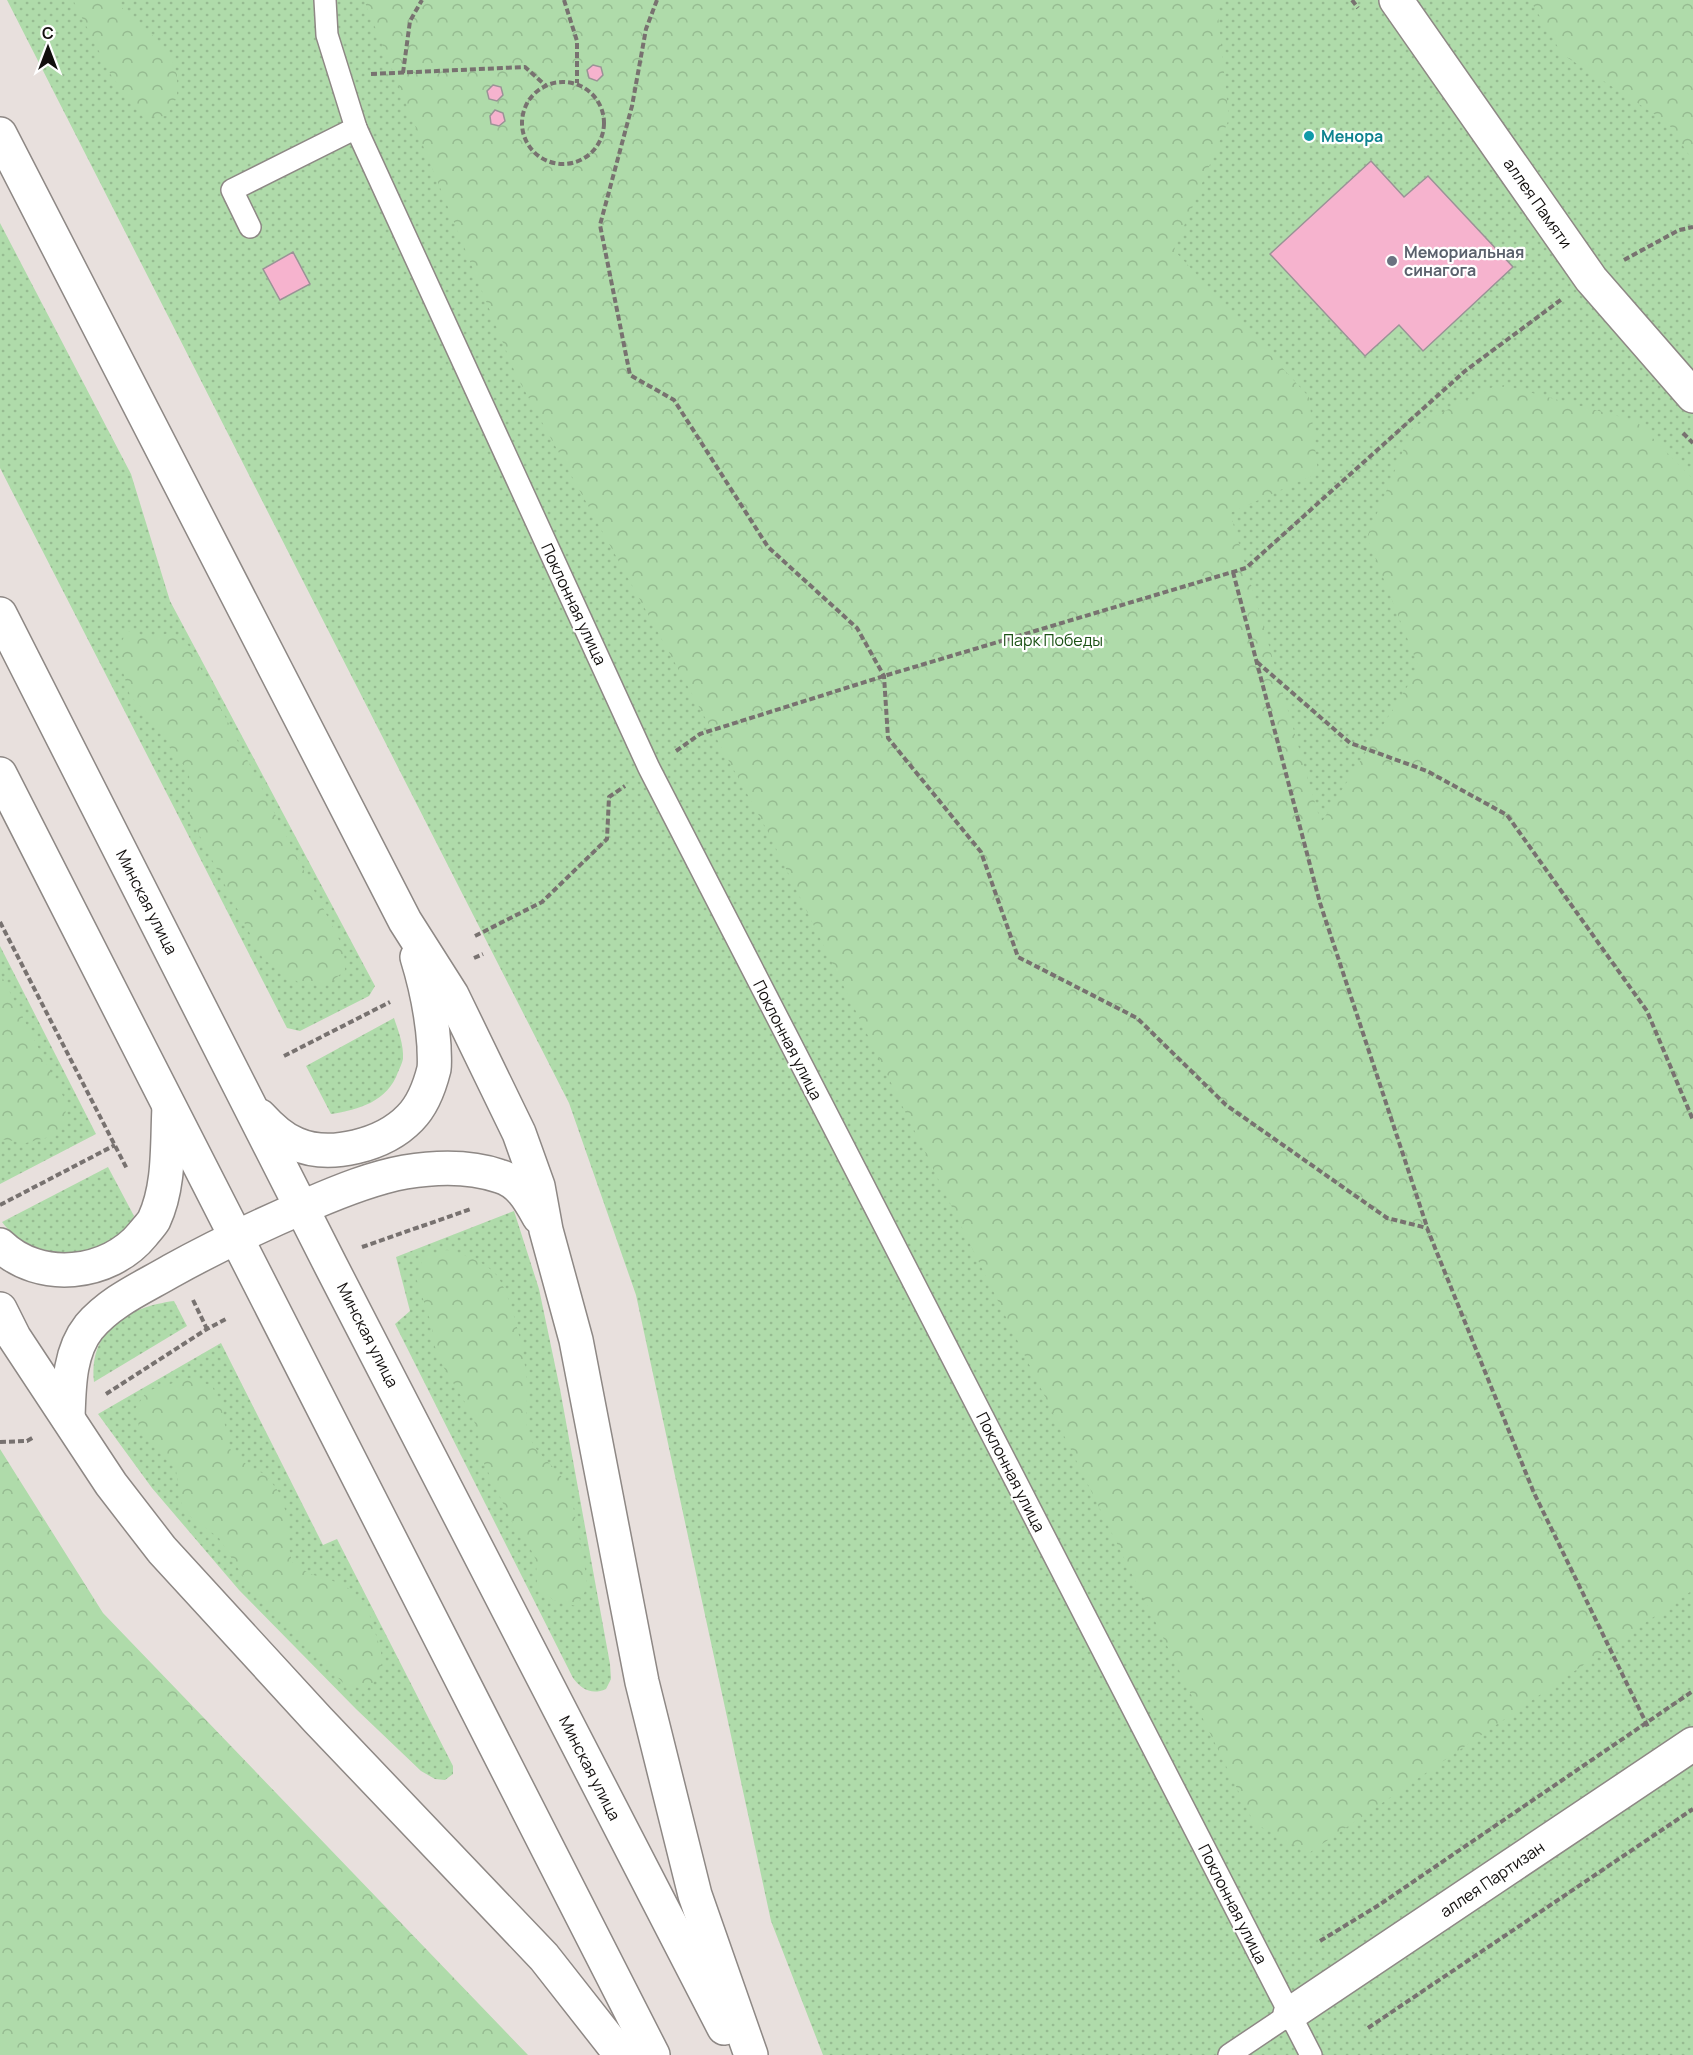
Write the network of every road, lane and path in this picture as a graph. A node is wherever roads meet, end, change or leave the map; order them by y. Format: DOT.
graph roads {
  1 [pos="325,0"];
  2 [pos="422,0"];
  3 [pos="564,0"];
  4 [pos="657,0"];
  5 [pos="1396,0"];
  6 [pos="403,73"];
  7 [pos="340,75"];
  8 [pos="578,83"];
  9 [pos="545,85"];
  10 [pos="356,128"];
  11 [pos="0,134"];
  12 [pos="250,227"];
  13 [pos="1693,227"];
  14 [pos="1591,279"];
  15 [pos="1693,396"];
  16 [pos="1233,572"];
  17 [pos="0,614"];
  18 [pos="1256,661"];
  19 [pos="884,675"];
  20 [pos="700,734"];
  21 [pos="0,774"];
  22 [pos="609,797"];
  23 [pos="405,921"];
  24 [pos="0,922"];
  25 [pos="475,936"];
  26 [pos="393,1000"];
  27 [pos="284,1056"];
  28 [pos="169,1105"];
  29 [pos="250,1105"];
  30 [pos="1693,1120"];
  31 [pos="0,1204"];
  32 [pos="302,1208"];
  33 [pos="474,1208"];
  34 [pos="1427,1228"];
  35 [pos="546,1230"];
  36 [pos="236,1237"];
  37 [pos="0,1245"];
  38 [pos="356,1250"];
  39 [pos="191,1297"];
  40 [pos="0,1309"];
  41 [pos="228,1318"];
  42 [pos="207,1329"];
  43 [pos="98,1400"];
  44 [pos="68,1418"];
  45 [pos="27,1441"];
  46 [pos="0,1442"];
  47 [pos="1693,1691"];
  48 [pos="1646,1724"];
  49 [pos="1693,1744"];
  50 [pos="1665,1763"];
  51 [pos="1693,1809"];
  52 [pos="1320,1941"];
  53 [pos="1290,2014"];
  54 [pos="1368,2028"];
  55 [pos="621,2055"];
  56 [pos="653,2055"];
  57 [pos="738,2055"];
  58 [pos="751,2055"];
  59 [pos="1229,2055"];
  60 [pos="1311,2055"];
  1 -- 7 [label="lane, Поклонная улица"];
  2 -- 6 [label="path"];
  3 -- 8 [label="path"];
  4 -- 19 [label="path"];
  5 -- 14 [label="main road, аллея Памяти"];
  6 -- 7 [label="path"];
  6 -- 9 [label="path"];
  7 -- 10 [label="lane, Поклонная улица"];
  8 -- 9 [label="path"];
  8 -- 9 [label="path"];
  10 -- 12 [label="lane"];
  10 -- 53 [label="lane, Поклонная улица"];
  11 -- 23 [label="main road"];
  13 -- 14 [label="path"];
  14 -- 15 [label="main road, аллея Памяти"];
  14 -- 16 [label="path"];
  16 -- 18 [label="path"];
  16 -- 19 [label="path"];
  17 -- 29 [label="main road, Минская улица"];
  18 -- 30 [label="path"];
  18 -- 34 [label="path"];
  19 -- 20 [label="path"];
  19 -- 34 [label="path"];
  21 -- 28 [label="main road"];
  22 -- 25 [label="path"];
  23 -- 29 [label="main road"];
  23 -- 35 [label="main road"];
  24 -- 31 [label="path"];
  26 -- 27 [label="path"];
  28 -- 36 [label="main road"];
  28 -- 37 [label="main road"];
  29 -- 32 [label="main road, Минская улица"];
  32 -- 35 [label="main road"];
  32 -- 36 [label="main road"];
  32 -- 57 [label="main road, Минская улица"];
  33 -- 38 [label="path"];
  34 -- 48 [label="path"];
  35 -- 58 [label="main road"];
  36 -- 44 [label="main road"];
  36 -- 56 [label="main road"];
  39 -- 42 [label="path"];
  40 -- 44 [label="main road"];
  41 -- 42 [label="path"];
  42 -- 43 [label="path"];
  44 -- 55 [label="main road"];
  45 -- 46 [label="path"];
  47 -- 48 [label="path"];
  48 -- 50 [label="path"];
  48 -- 52 [label="path"];
  49 -- 50 [label="main road, аллея Партизан"];
  50 -- 53 [label="main road, аллея Партизан"];
  51 -- 54 [label="path"];
  53 -- 59 [label="lane"];
  53 -- 60 [label="lane, Поклонная улица"];
}
